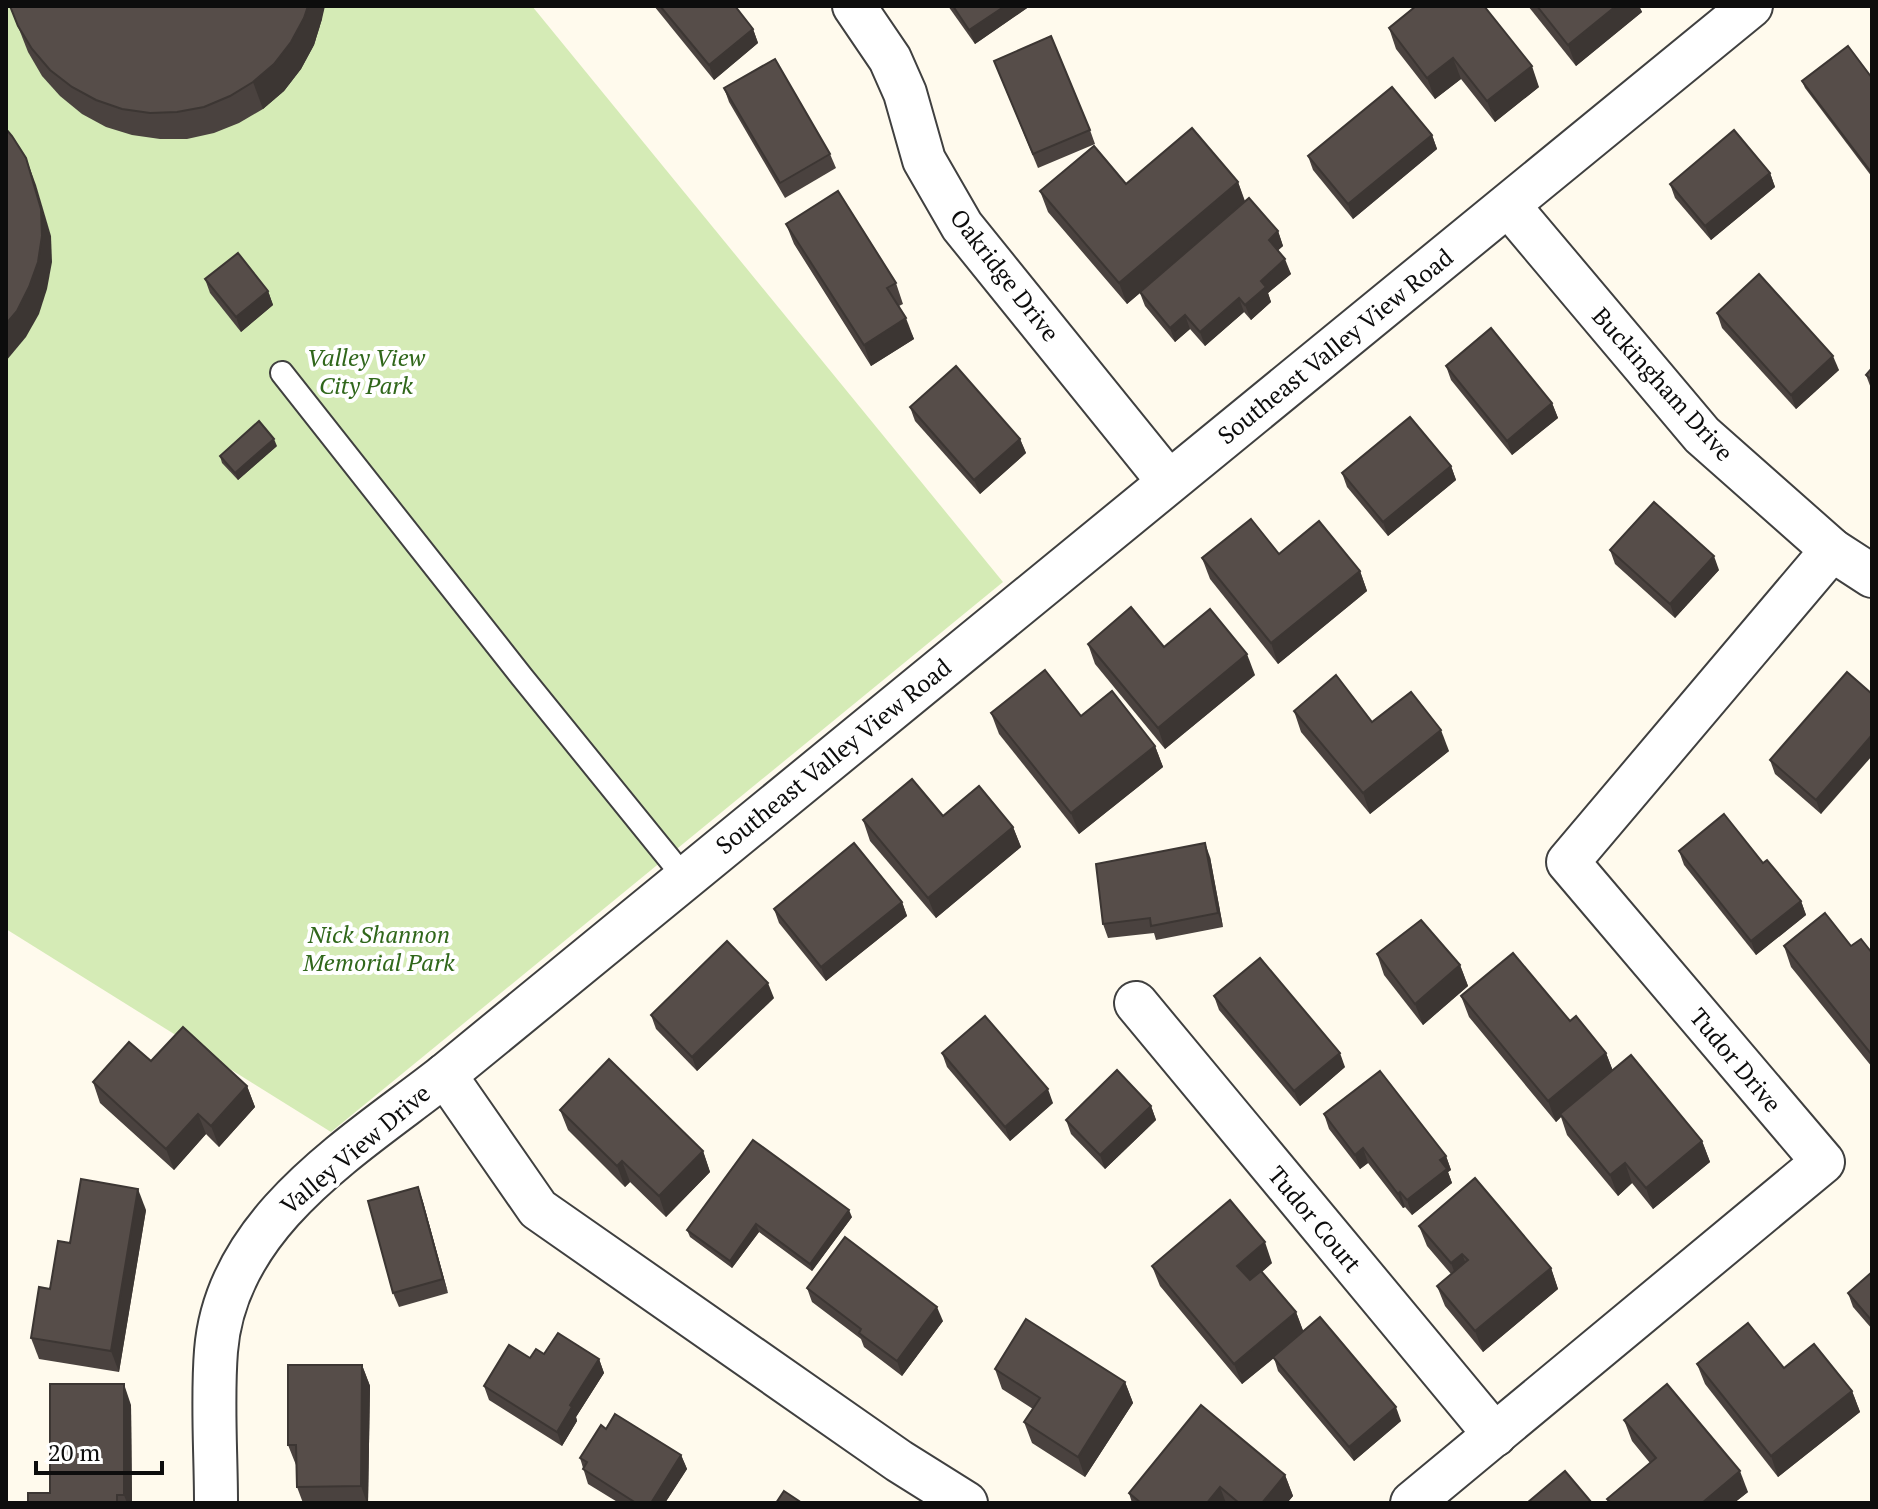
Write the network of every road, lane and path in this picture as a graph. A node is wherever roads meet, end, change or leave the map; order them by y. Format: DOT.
graph roads {
  1 [pos="854,6"];
  2 [pos="1751,6"];
  3 [pos="1509,206"];
  4 [pos="282,373"];
  5 [pos="1168,481"];
  6 [pos="1832,550"];
  7 [pos="1872,576"];
  8 [pos="685,878"];
  9 [pos="1136,1003"];
  10 [pos="445,1075"];
  11 [pos="1495,1435"];
  12 [pos="216,1503"];
  13 [pos="966,1503"];
  14 [pos="1412,1503"];
  1 -- 5 [label="street, Oakridge Drive"];
  2 -- 3 [label="street, Southeast Valley View Road"];
  3 -- 5 [label="street, Southeast Valley View Road"];
  3 -- 6 [label="street, Buckingham Drive"];
  4 -- 8 [label="lane"];
  5 -- 8 [label="street, Southeast Valley View Road"];
  6 -- 7 [label="street, Buckingham Drive"];
  6 -- 11 [label="street, Tudor Drive"];
  8 -- 10 [label="street, Southeast Valley View Road"];
  9 -- 11 [label="street, Tudor Court"];
  10 -- 12 [label="street, Valley View Drive"];
  10 -- 13 [label="street"];
  11 -- 14 [label="street, Tudor Drive"];
}
